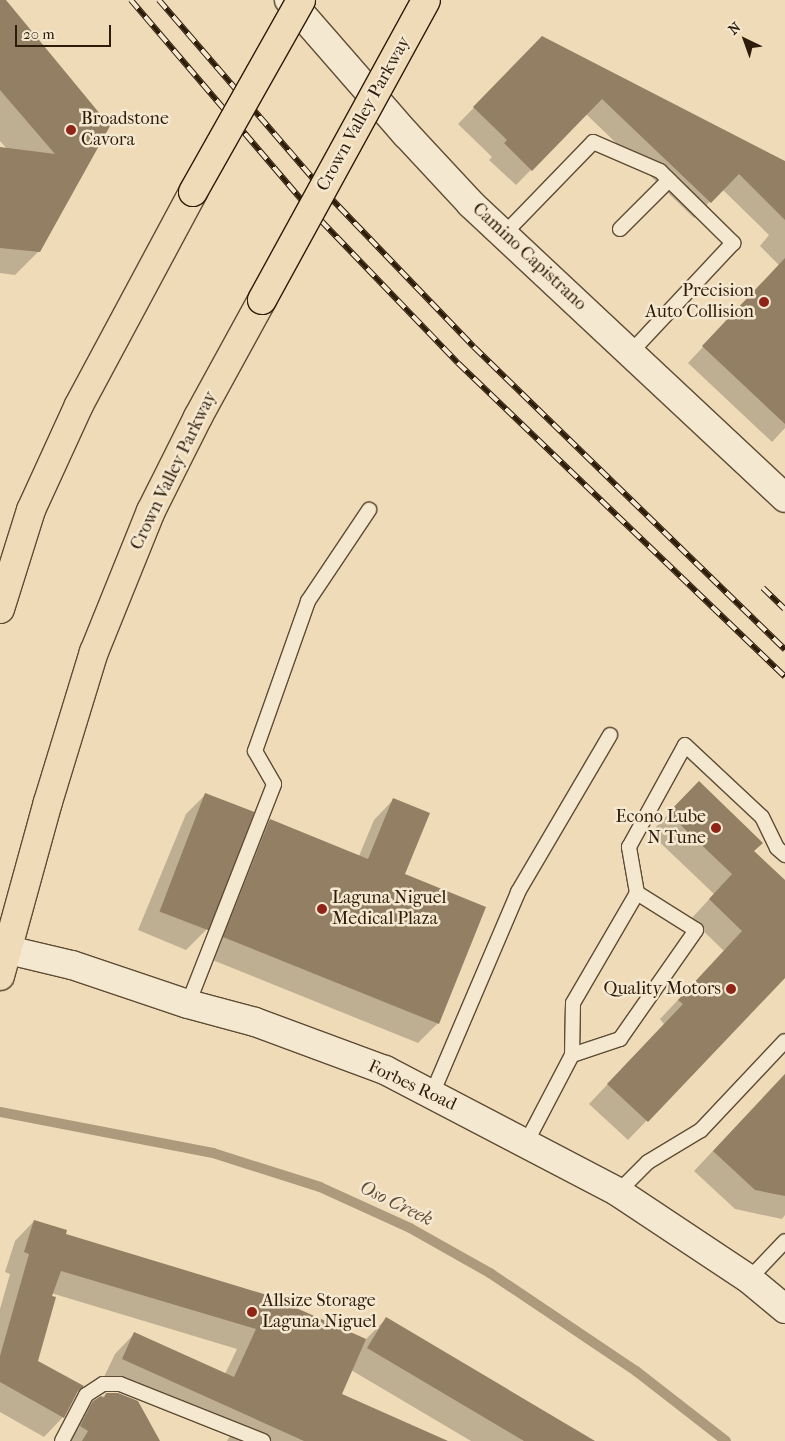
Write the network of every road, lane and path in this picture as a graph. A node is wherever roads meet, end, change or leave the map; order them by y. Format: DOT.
graph roads {
  1 [pos="289,0"];
  2 [pos="301,0"];
  3 [pos="427,0"];
  4 [pos="669,180"];
  5 [pos="620,228"];
  6 [pos="504,234"];
  7 [pos="630,353"];
  8 [pos="785,498"];
  9 [pos="369,510"];
  10 [pos="0,609"];
  11 [pos="610,735"];
  12 [pos="785,855"];
  13 [pos="637,893"];
  14 [pos="3,948"];
  15 [pos="0,976"];
  16 [pos="188,1004"];
  17 [pos="785,1041"];
  18 [pos="572,1054"];
  19 [pos="432,1094"];
  20 [pos="526,1143"];
  21 [pos="618,1192"];
  22 [pos="785,1241"];
  23 [pos="749,1279"];
  24 [pos="785,1309"];
  25 [pos="62,1441"];
  26 [pos="263,1441"];
  1 -- 6 [label="street, Camino Capistrano"];
  2 -- 10 [label="main road, bridge"];
  3 -- 14 [label="main road, Crown Valley Parkway, bridge"];
  4 -- 5 [label="lane"];
  4 -- 6 [label="lane"];
  4 -- 7 [label="lane"];
  6 -- 7 [label="street, Camino Capistrano"];
  7 -- 8 [label="street, Camino Capistrano"];
  9 -- 16 [label="lane"];
  11 -- 19 [label="lane"];
  12 -- 13 [label="lane"];
  13 -- 18 [label="lane"];
  13 -- 18 [label="lane"];
  14 -- 15 [label="main road, Crown Valley Parkway"];
  14 -- 16 [label="street, Forbes Road"];
  16 -- 19 [label="street, Forbes Road"];
  17 -- 21 [label="lane"];
  18 -- 20 [label="lane"];
  19 -- 20 [label="street, Forbes Road"];
  20 -- 21 [label="street, Forbes Road"];
  21 -- 23 [label="street, Forbes Road"];
  22 -- 23 [label="lane"];
  23 -- 24 [label="street, Forbes Road"];
  25 -- 26 [label="lane"];
}
